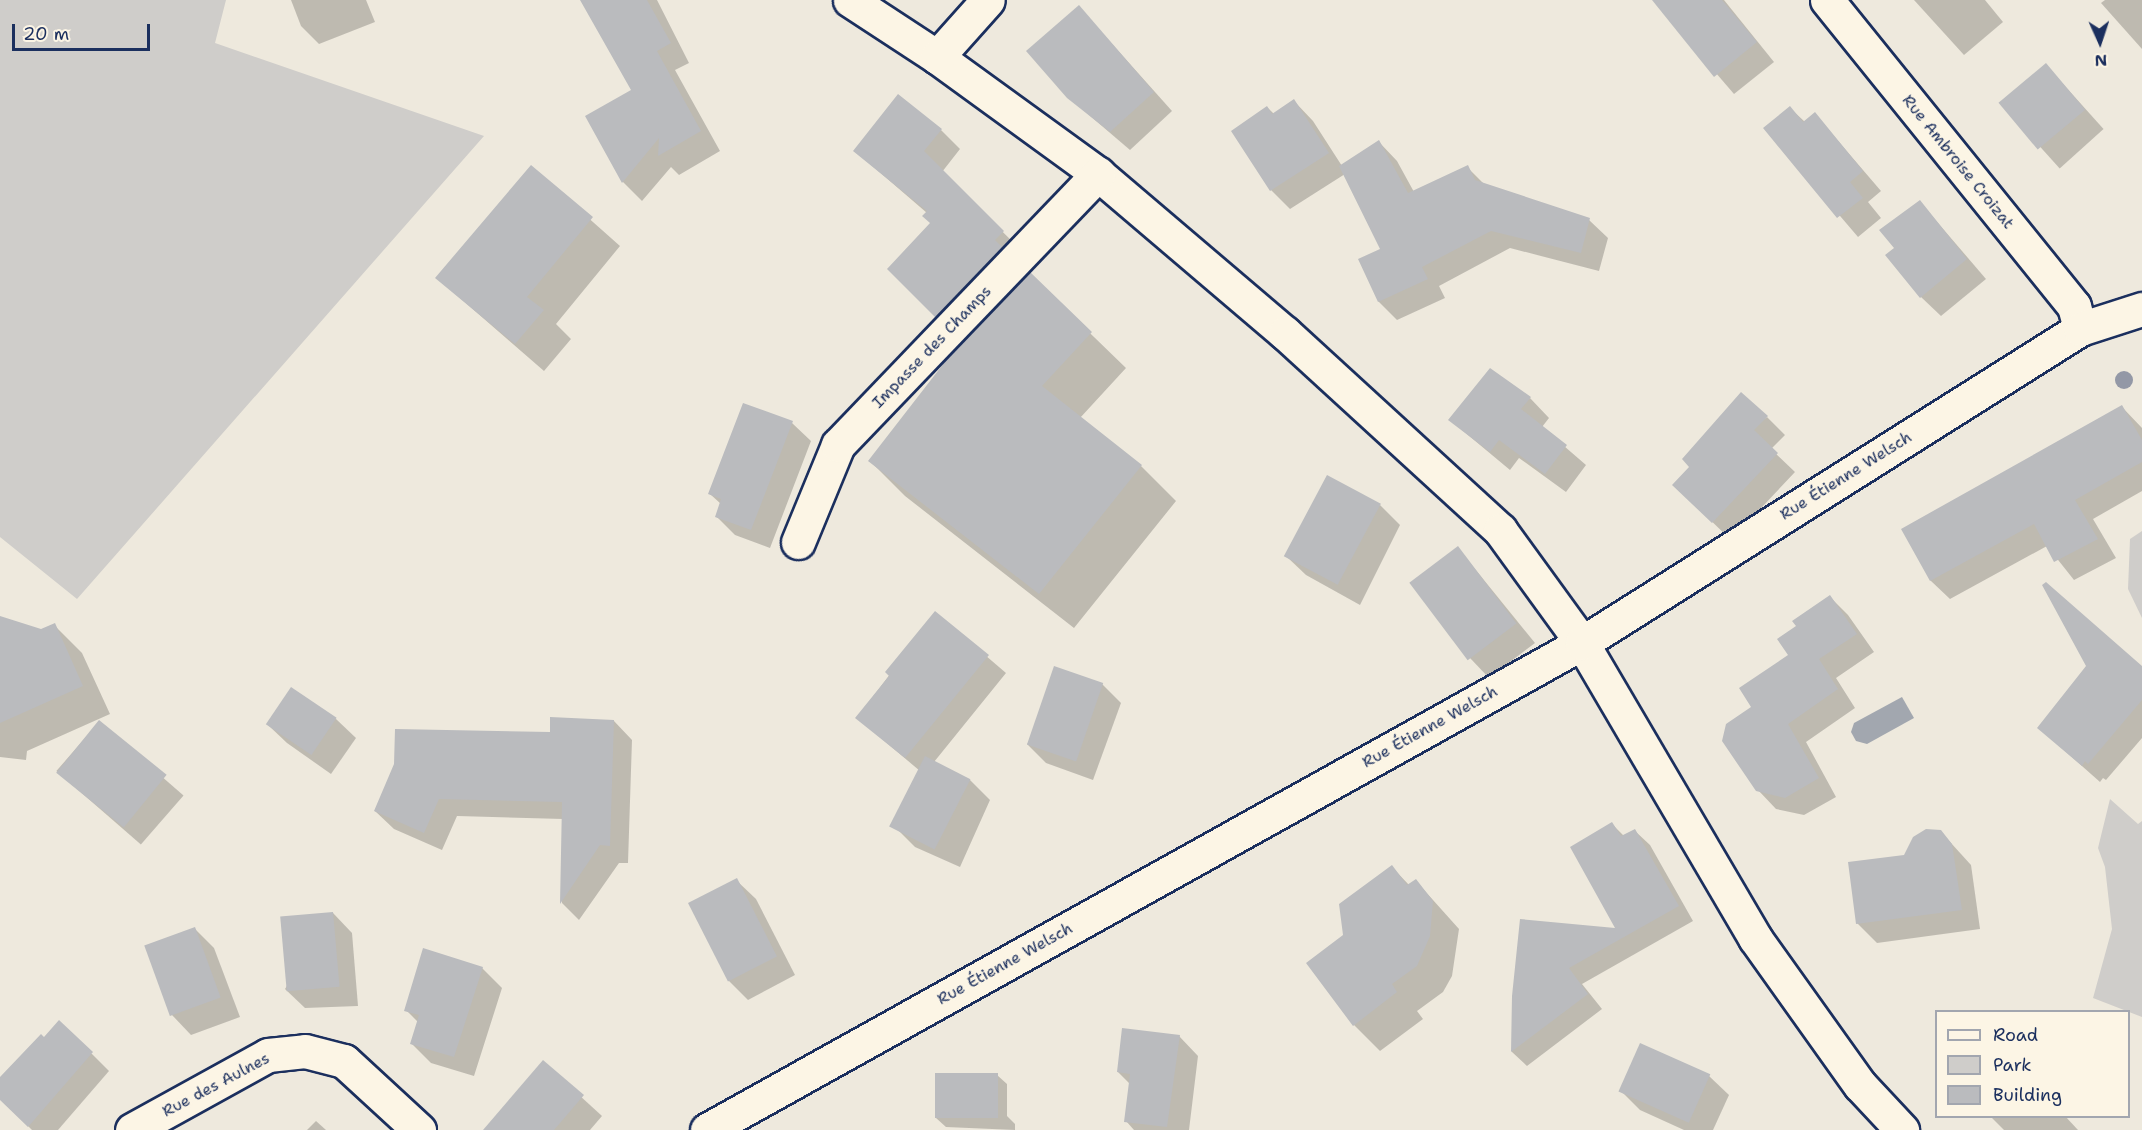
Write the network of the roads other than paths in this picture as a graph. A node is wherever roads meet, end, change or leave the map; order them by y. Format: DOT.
graph roads {
  1 [pos="850,0"];
  2 [pos="988,0"];
  3 [pos="1827,0"];
  4 [pos="937,57"];
  5 [pos="1098,174"];
  6 [pos="2142,309"];
  7 [pos="2080,329"];
  8 [pos="798,542"];
  9 [pos="1582,643"];
  10 [pos="132,1130"];
  11 [pos="419,1130"];
  12 [pos="707,1130"];
  13 [pos="1902,1130"];
  1 -- 4 [label="street"];
  2 -- 4 [label="street"];
  3 -- 7 [label="street, Rue Ambroise Croizat"];
  4 -- 5 [label="street"];
  5 -- 8 [label="street, Impasse des Champs"];
  5 -- 9 [label="street"];
  6 -- 7 [label="street, Rue Étienne Welsch"];
  7 -- 9 [label="street, Rue Étienne Welsch"];
  9 -- 12 [label="street, Rue Étienne Welsch"];
  9 -- 13 [label="street"];
  10 -- 11 [label="street, Rue des Aulnes"];
}
